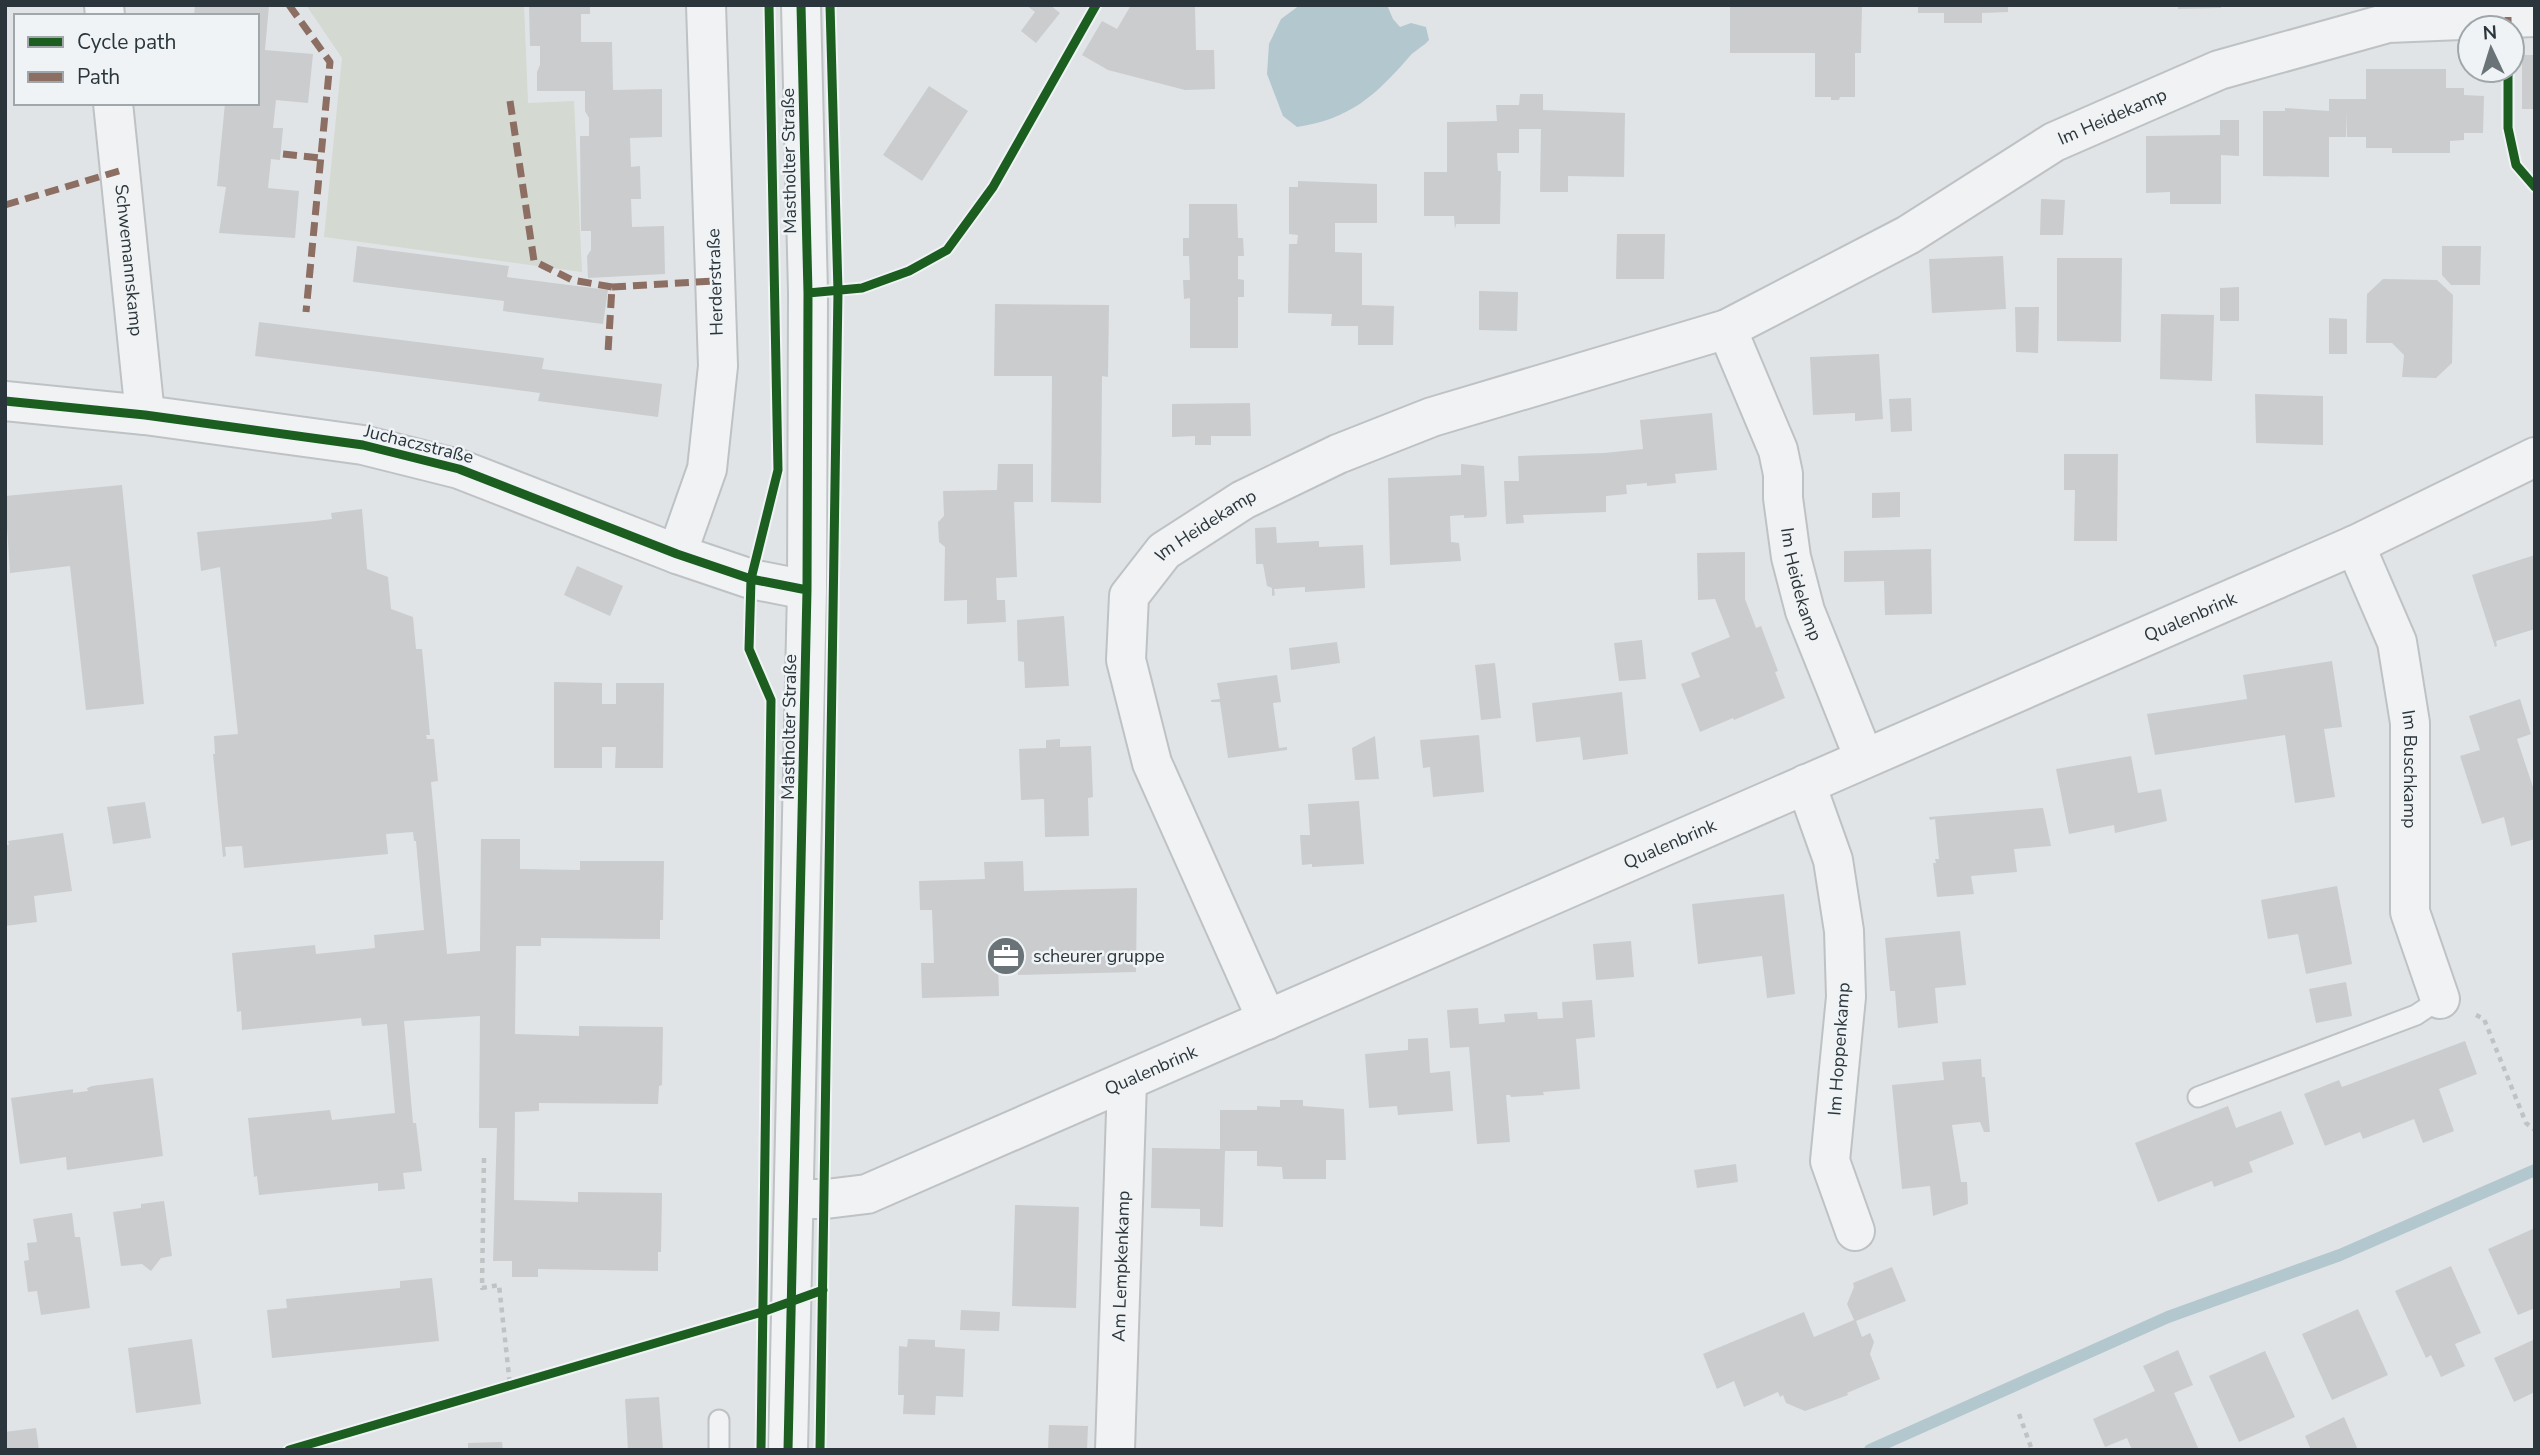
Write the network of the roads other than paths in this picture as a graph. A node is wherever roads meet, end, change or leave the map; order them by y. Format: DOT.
graph roads {
  1 [pos="706,5"];
  2 [pos="801,5"];
  3 [pos="2535,17"];
  4 [pos="113,105"];
  5 [pos="1727,329"];
  6 [pos="5,401"];
  7 [pos="145,415"];
  8 [pos="2535,457"];
  9 [pos="2355,545"];
  10 [pos="677,554"];
  11 [pos="807,590"];
  12 [pos="1864,758"];
  13 [pos="1806,784"];
  14 [pos="2440,999"];
  15 [pos="1267,1020"];
  16 [pos="1127,1082"];
  17 [pos="2198,1097"];
  18 [pos="795,1199"];
  19 [pos="1855,1231"];
  20 [pos="719,1420"];
  21 [pos="719,1450"];
  22 [pos="788,1450"];
  23 [pos="1115,1450"];
  1 -- 10 [label="street, Herderstraße"];
  2 -- 11 [label="street, Mastholter Straße"];
  3 -- 5 [label="street, Im Heidekamp"];
  4 -- 7 [label="street, Schwemannskamp"];
  5 -- 12 [label="street, Im Heidekamp"];
  5 -- 15 [label="street, Im Heidekamp"];
  6 -- 7 [label="street, Juchaczstraße"];
  7 -- 10 [label="street, Juchaczstraße"];
  8 -- 9 [label="street, Qualenbrink"];
  9 -- 12 [label="street, Qualenbrink"];
  9 -- 14 [label="street, Im Buschkamp"];
  10 -- 11 [label="street, Juchaczstraße"];
  11 -- 18 [label="street, Mastholter Straße"];
  12 -- 13 [label="street, Qualenbrink"];
  13 -- 15 [label="street, Qualenbrink"];
  13 -- 19 [label="street, Im Hoppenkamp"];
  14 -- 17 [label="lane"];
  15 -- 16 [label="street, Qualenbrink"];
  16 -- 18 [label="street, Qualenbrink"];
  16 -- 23 [label="street, Am Lempkenkamp"];
  18 -- 22 [label="street, Mastholter Straße"];
  20 -- 21 [label="lane"];
}
